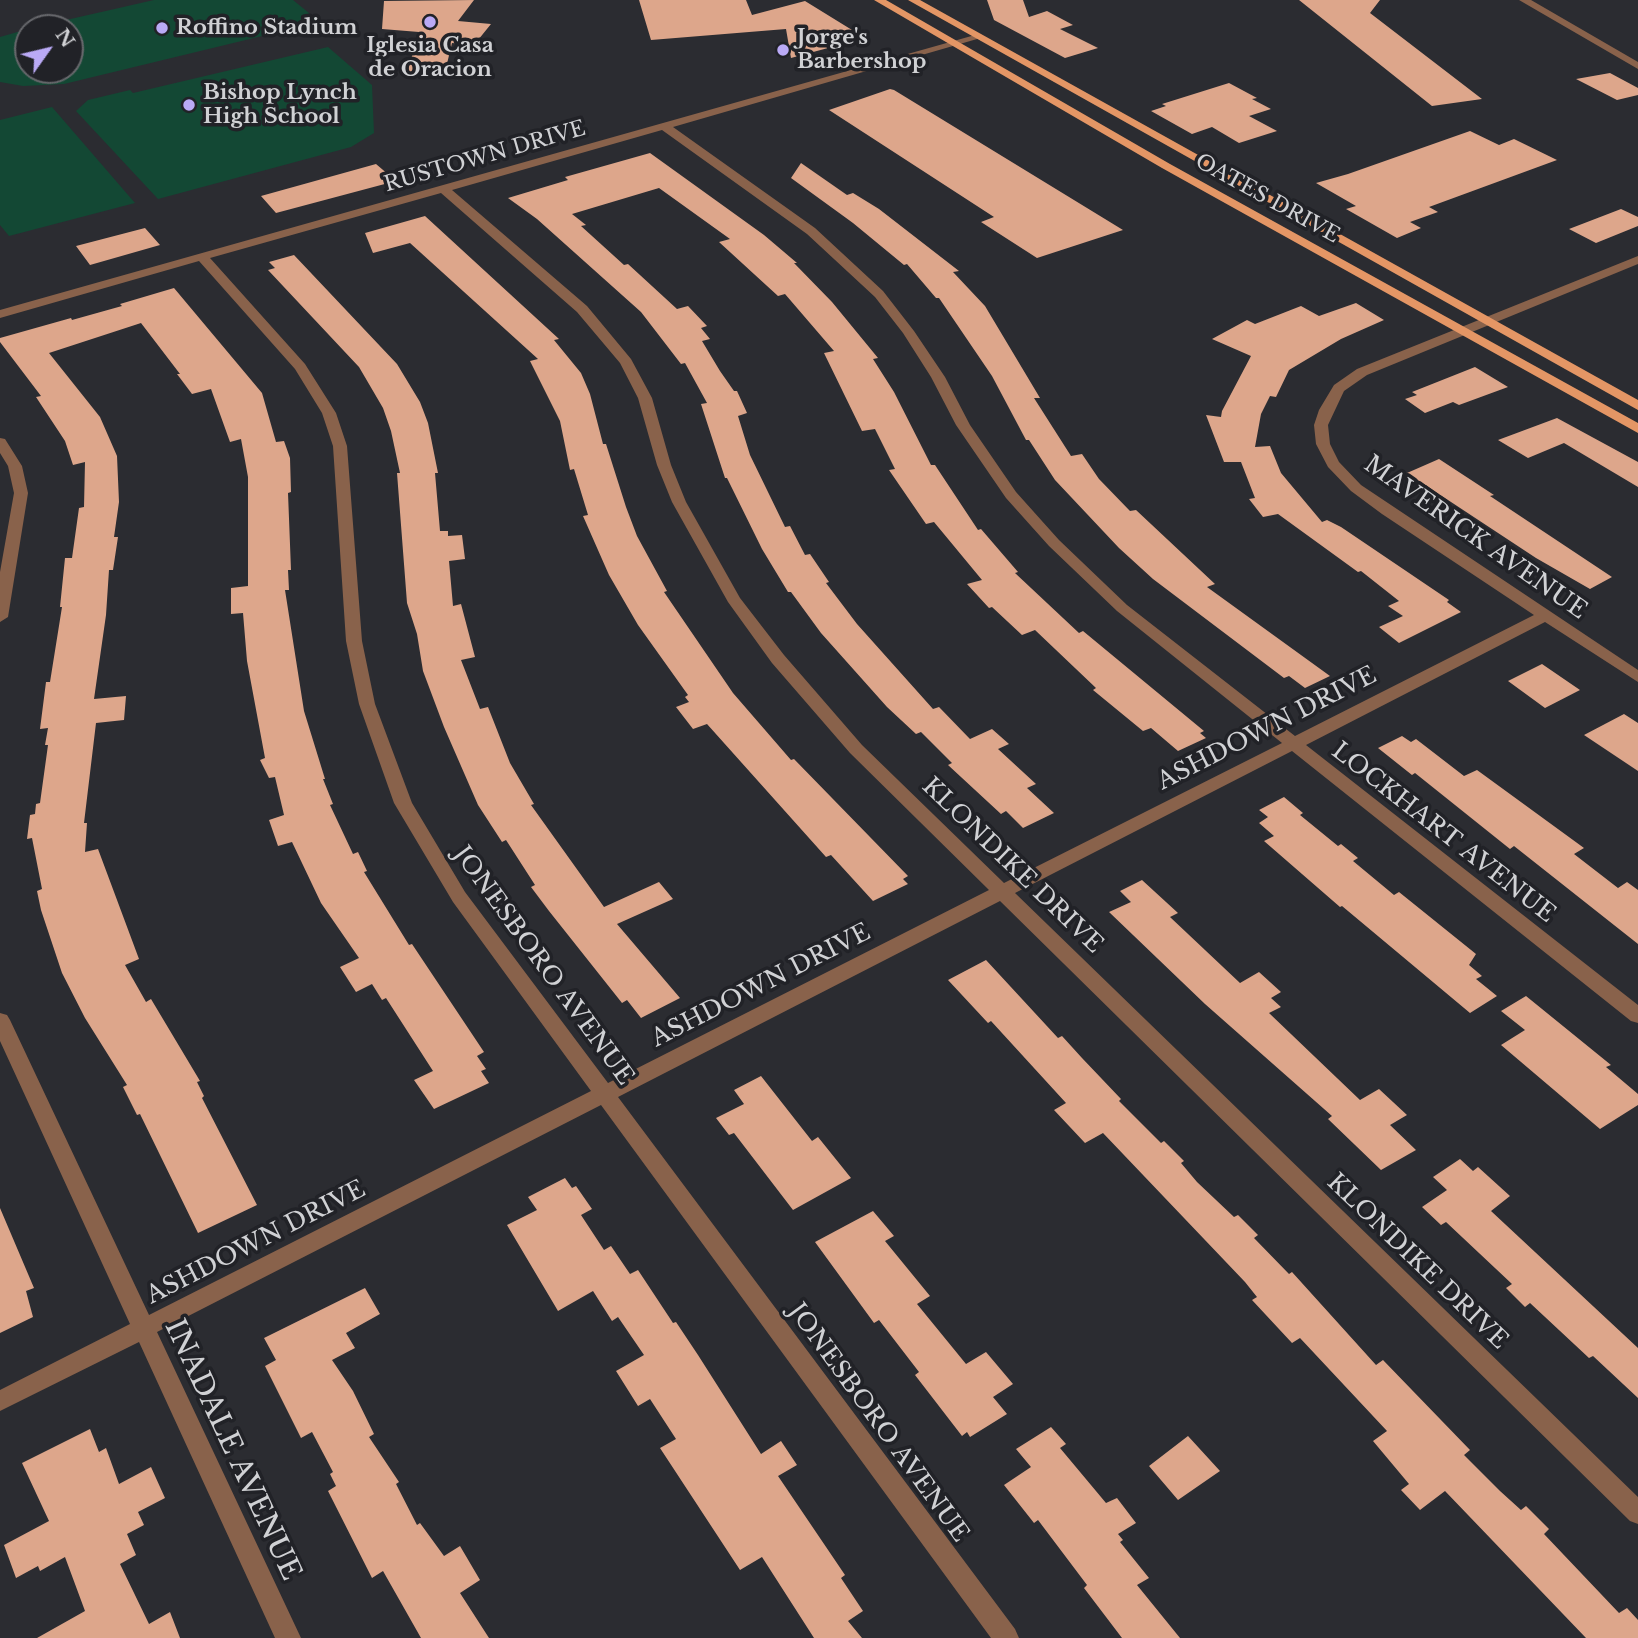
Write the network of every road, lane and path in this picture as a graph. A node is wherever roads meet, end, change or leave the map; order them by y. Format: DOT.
graph roads {
  1 [pos="879,0"];
  2 [pos="913,0"];
  3 [pos="1524,0"];
  4 [pos="979,37"];
  5 [pos="956,44"];
  6 [pos="1638,66"];
  7 [pos="1114,112"];
  8 [pos="1088,121"];
  9 [pos="664,126"];
  10 [pos="444,189"];
  11 [pos="1253,190"];
  12 [pos="1226,199"];
  13 [pos="202,257"];
  14 [pos="1638,260"];
  15 [pos="0,314"];
  16 [pos="1487,322"];
  17 [pos="1465,331"];
  18 [pos="1638,406"];
  19 [pos="1638,429"];
  20 [pos="0,442"];
  21 [pos="8,469"];
  22 [pos="1545,615"];
  23 [pos="0,617"];
  24 [pos="1638,677"];
  25 [pos="1293,744"];
  26 [pos="1002,890"];
  27 [pos="1638,1016"];
  28 [pos="0,1020"];
  29 [pos="604,1094"];
  30 [pos="142,1328"];
  31 [pos="0,1401"];
  32 [pos="1638,1513"];
  33 [pos="288,1638"];
  34 [pos="1006,1638"];
  1 -- 5 [label="main road, OATES DRIVE"];
  2 -- 4 [label="main road, OATES DRIVE"];
  3 -- 6 [label="street"];
  4 -- 5 [label="street, RUSTOWN DRIVE"];
  4 -- 7 [label="main road, OATES DRIVE"];
  5 -- 8 [label="main road, OATES DRIVE"];
  5 -- 9 [label="street, RUSTOWN DRIVE"];
  7 -- 8 [label="main road"];
  7 -- 11 [label="main road, OATES DRIVE"];
  8 -- 12 [label="main road, OATES DRIVE"];
  9 -- 10 [label="street, RUSTOWN DRIVE"];
  9 -- 25 [label="street, LOCKHART AVENUE"];
  10 -- 13 [label="street, RUSTOWN DRIVE"];
  10 -- 26 [label="street, KLONDIKE DRIVE"];
  11 -- 12 [label="main road"];
  11 -- 16 [label="main road, OATES DRIVE"];
  12 -- 17 [label="main road, OATES DRIVE"];
  13 -- 15 [label="street, RUSTOWN DRIVE"];
  13 -- 29 [label="street, JONESBORO AVENUE"];
  14 -- 16 [label="street, MAVERICK AVENUE"];
  16 -- 17 [label="street, MAVERICK AVENUE"];
  16 -- 18 [label="main road, OATES DRIVE"];
  17 -- 19 [label="main road, OATES DRIVE"];
  17 -- 22 [label="street, MAVERICK AVENUE"];
  20 -- 21 [label="street"];
  21 -- 23 [label="street"];
  22 -- 24 [label="street, MAVERICK AVENUE"];
  22 -- 25 [label="street, ASHDOWN DRIVE"];
  25 -- 26 [label="street, ASHDOWN DRIVE"];
  25 -- 27 [label="street, LOCKHART AVENUE"];
  26 -- 29 [label="street, ASHDOWN DRIVE"];
  26 -- 32 [label="street, KLONDIKE DRIVE"];
  28 -- 30 [label="street, INADALE AVENUE"];
  29 -- 30 [label="street, ASHDOWN DRIVE"];
  29 -- 34 [label="street, JONESBORO AVENUE"];
  30 -- 31 [label="street, ASHDOWN DRIVE"];
  30 -- 33 [label="street, INADALE AVENUE"];
}
